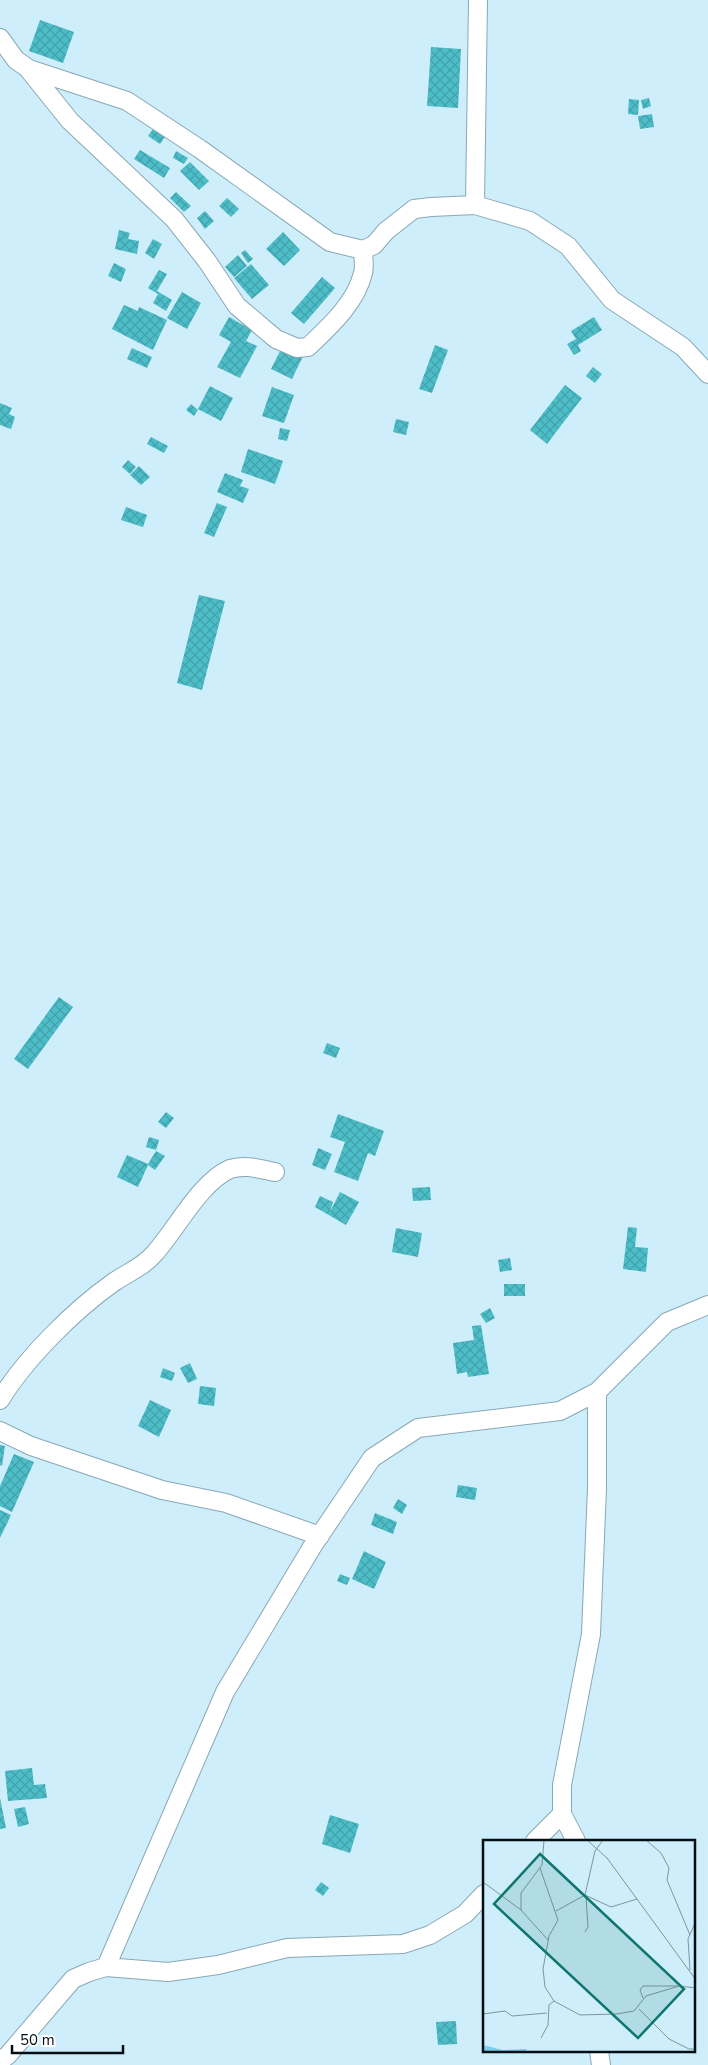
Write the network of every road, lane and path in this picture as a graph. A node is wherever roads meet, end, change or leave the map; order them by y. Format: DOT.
graph roads {
  1 [pos="478,0"];
  2 [pos="0,38"];
  3 [pos="29,69"];
  4 [pos="475,205"];
  5 [pos="362,250"];
  6 [pos="708,374"];
  7 [pos="275,1172"];
  8 [pos="708,1305"];
  9 [pos="597,1392"];
  10 [pos="0,1400"];
  11 [pos="0,1431"];
  12 [pos="320,1536"];
  13 [pos="562,1814"];
  14 [pos="536,1840"];
  15 [pos="575,1840"];
  16 [pos="483,1895"];
  17 [pos="106,1967"];
  18 [pos="599,2052"];
  19 [pos="0,2061"];
  20 [pos="601,2065"];
  1 -- 4 [label="street"];
  2 -- 3 [label="street"];
  3 -- 5 [label="street"];
  3 -- 5 [label="street"];
  4 -- 5 [label="street"];
  4 -- 6 [label="street"];
  7 -- 10 [label="street"];
  8 -- 9 [label="street"];
  9 -- 12 [label="street"];
  9 -- 13 [label="street"];
  11 -- 12 [label="street"];
  12 -- 17 [label="street"];
  13 -- 14 [label="street"];
  13 -- 15 [label="street"];
  16 -- 17 [label="street"];
  17 -- 19 [label="street"];
  18 -- 20 [label="street"];
}
